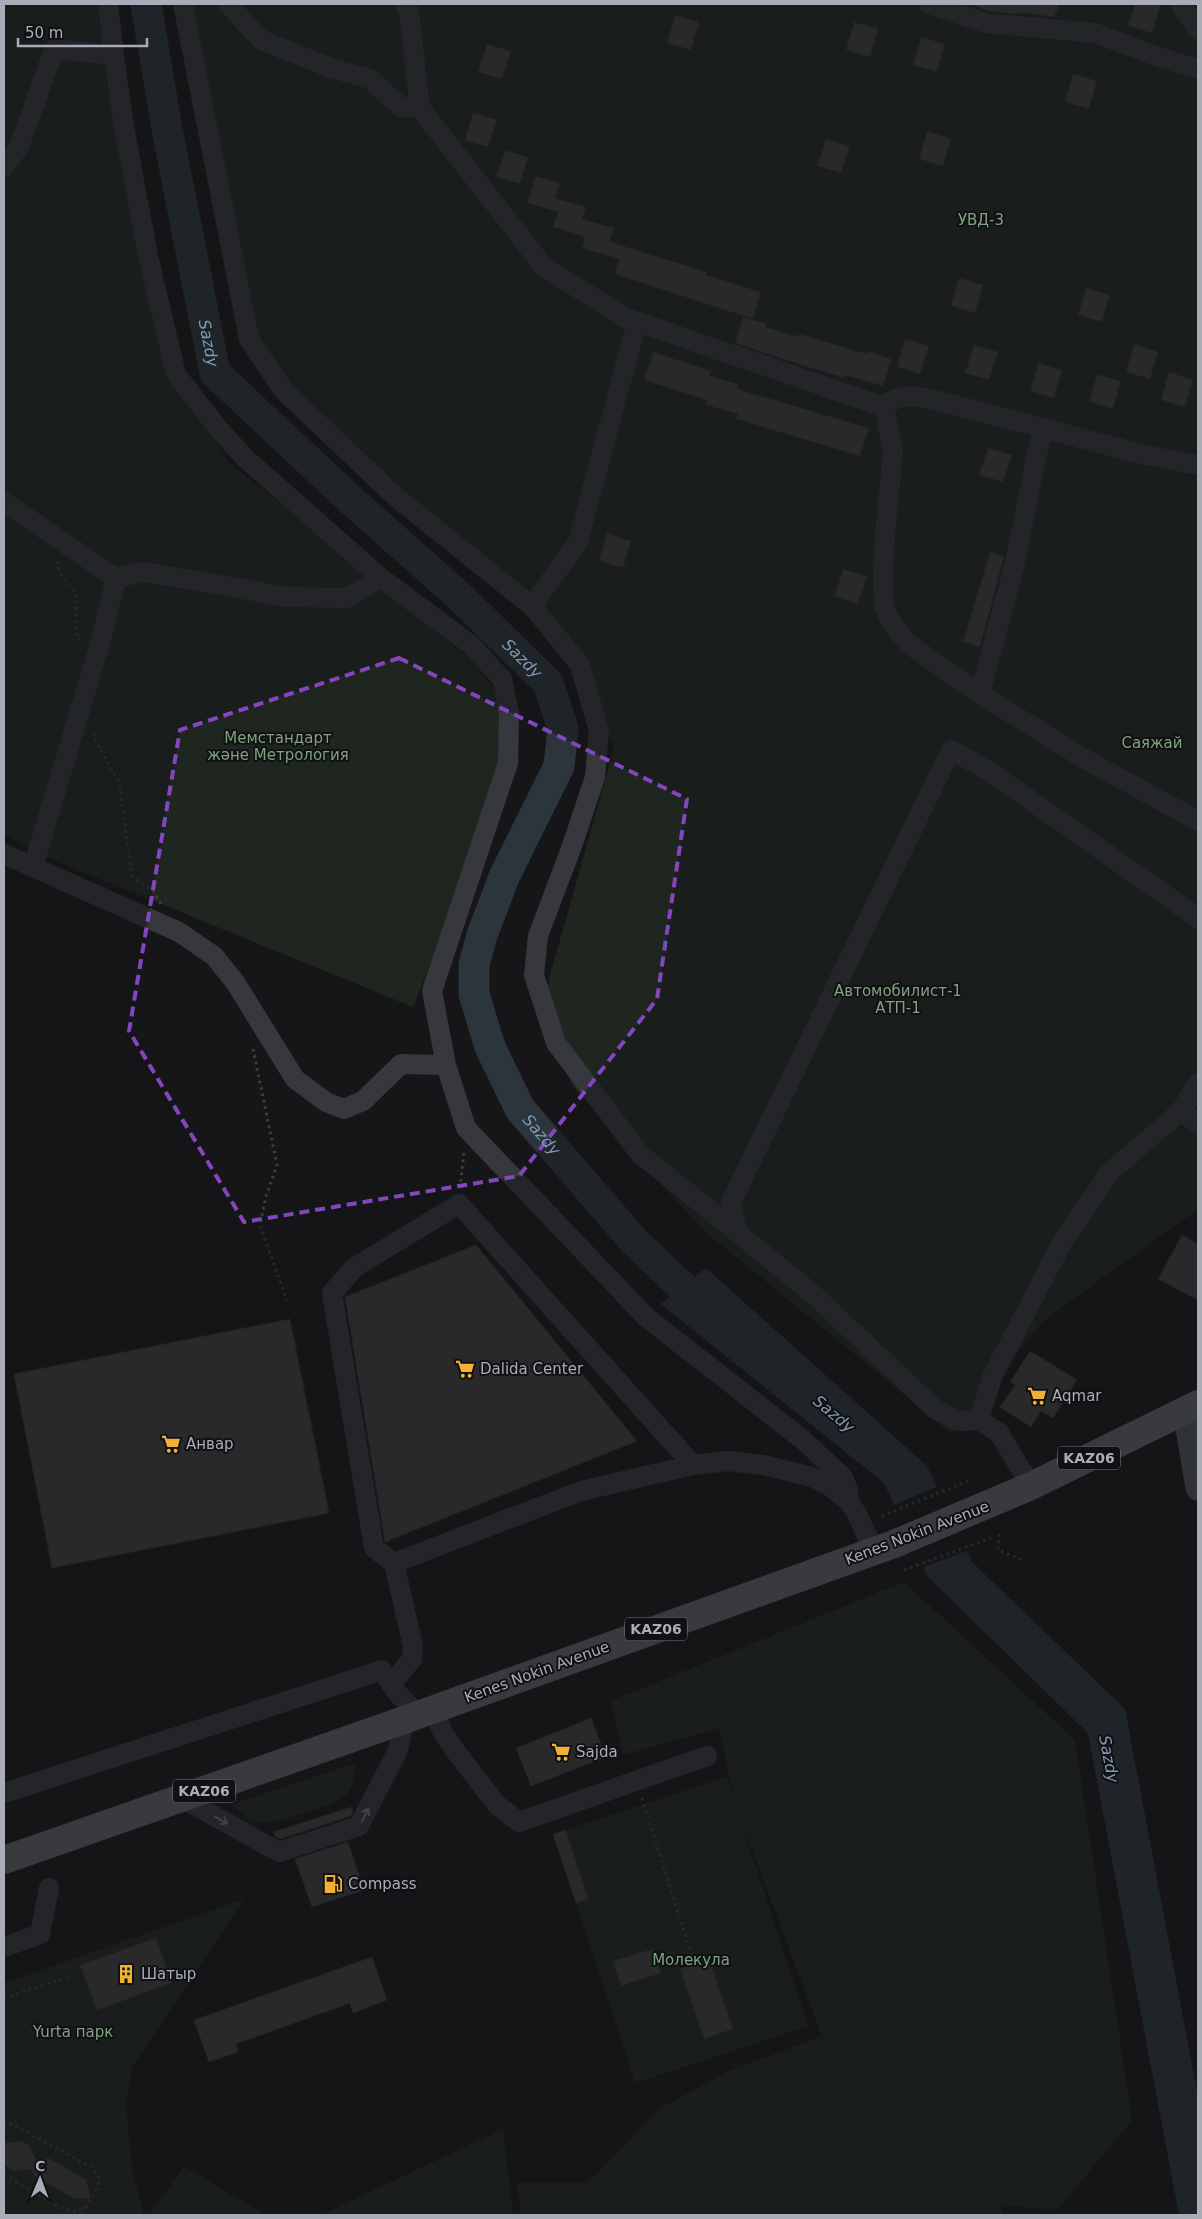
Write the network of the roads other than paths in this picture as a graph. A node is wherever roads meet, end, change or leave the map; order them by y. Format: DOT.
graph roads {
  1 [pos="108,4"];
  2 [pos="183,4"];
  3 [pos="228,4"];
  4 [pos="405,4"];
  5 [pos="929,4"];
  6 [pos="1180,4"];
  7 [pos="1198,30"];
  8 [pos="114,55"];
  9 [pos="1198,69"];
  10 [pos="420,108"];
  11 [pos="4,167"];
  12 [pos="637,322"];
  13 [pos="884,408"];
  14 [pos="1042,429"];
  15 [pos="1198,465"];
  16 [pos="4,502"];
  17 [pos="116,578"];
  18 [pos="381,578"];
  19 [pos="532,606"];
  20 [pos="980,694"];
  21 [pos="1198,821"];
  22 [pos="4,854"];
  23 [pos="33,867"];
  24 [pos="1198,918"];
  25 [pos="446,1065"];
  26 [pos="1198,1083"];
  27 [pos="1181,1110"];
  28 [pos="1198,1124"];
  29 [pos="738,1233"];
  30 [pos="1192,1407"];
  31 [pos="979,1420"];
  32 [pos="693,1465"];
  33 [pos="1031,1486"];
  34 [pos="1198,1488"];
  35 [pos="850,1503"];
  36 [pos="884,1547"];
  37 [pos="394,1563"];
  38 [pos="391,1684"];
  39 [pos="419,1715"];
  40 [pos="707,1756"];
  41 [pos="4,1793"];
  42 [pos="178,1800"];
  43 [pos="4,1860"];
  44 [pos="49,1888"];
  45 [pos="4,1947"];
  1 -- 8 [label="street"];
  2 -- 19 [label="street"];
  3 -- 10 [label="street"];
  4 -- 10 [label="street"];
  5 -- 9 [label="street"];
  6 -- 7 [label="street"];
  8 -- 11 [label="street"];
  8 -- 18 [label="street"];
  10 -- 12 [label="street"];
  12 -- 13 [label="street"];
  12 -- 19 [label="street"];
  13 -- 14 [label="street"];
  13 -- 20 [label="street"];
  14 -- 15 [label="street"];
  14 -- 20 [label="street"];
  16 -- 17 [label="street"];
  17 -- 18 [label="street"];
  17 -- 23 [label="street"];
  18 -- 25 [label="street"];
  19 -- 29 [label="street"];
  20 -- 21 [label="street"];
  22 -- 23 [label="street"];
  23 -- 25 [label="street"];
  24 -- 29 [label="street"];
  25 -- 35 [label="street"];
  26 -- 27 [label="street"];
  27 -- 28 [label="street"];
  27 -- 31 [label="street"];
  29 -- 31 [label="street"];
  30 -- 33 [label="highway, Kenes Nokin Avenue / KАZ06"];
  30 -- 34 [label="main road"];
  31 -- 33 [label="street"];
  32 -- 35 [label="street"];
  32 -- 37 [label="street"];
  32 -- 37 [label="street"];
  33 -- 36 [label="highway, Kenes Nokin Avenue / KАZ06"];
  35 -- 36 [label="street"];
  36 -- 39 [label="highway, Kenes Nokin Avenue / KАZ06"];
  37 -- 38 [label="street"];
  38 -- 39 [label="street"];
  38 -- 41 [label="street"];
  39 -- 40 [label="street"];
  39 -- 42 [label="highway, Kenes Nokin Avenue / KАZ06"];
  42 -- 39 [label="street, one-way"];
  42 -- 43 [label="highway, Kenes Nokin Avenue / KАZ06"];
  44 -- 45 [label="street"];
}
